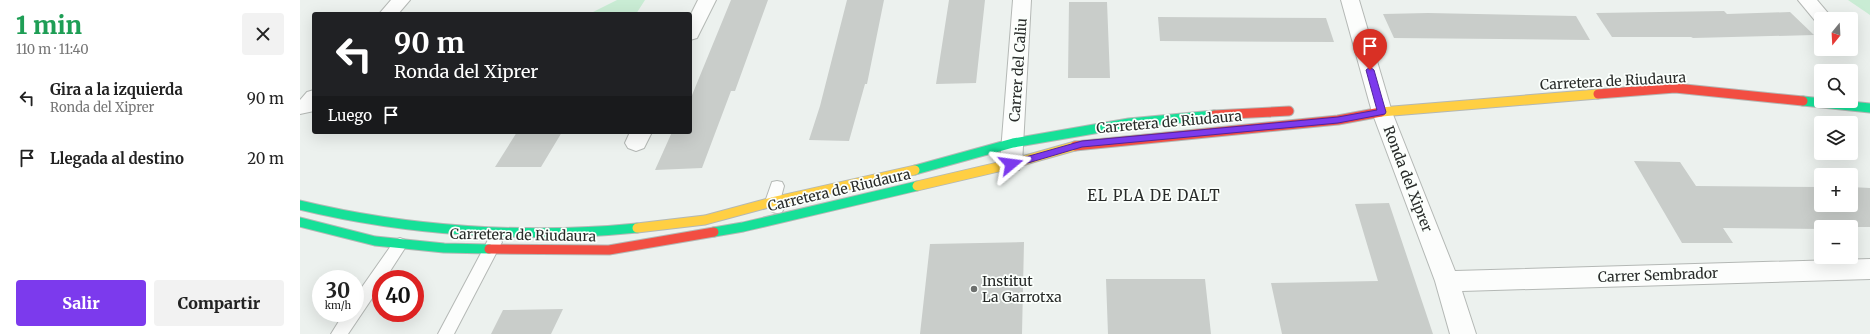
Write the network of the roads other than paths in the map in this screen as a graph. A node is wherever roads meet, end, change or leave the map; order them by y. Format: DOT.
graph roads {
  1 [pos="401,0"];
  2 [pos="707,0"];
  3 [pos="1022,0"];
  4 [pos="1350,0"];
  5 [pos="1807,0"];
  6 [pos="390,12"];
  7 [pos="1818,12"];
  8 [pos="692,30"];
  9 [pos="312,100"];
  10 [pos="300,107"];
  11 [pos="1870,108"];
  12 [pos="1344,109"];
  13 [pos="1300,110"];
  14 [pos="1382,112"];
  15 [pos="1012,144"];
  16 [pos="1011,164"];
  17 [pos="777,186"];
  18 [pos="772,202"];
  19 [pos="300,205"];
  20 [pos="785,217"];
  21 [pos="300,222"];
  22 [pos="500,231"];
  23 [pos="400,244"];
  24 [pos="491,248"];
  25 [pos="1870,269"];
  26 [pos="1446,281"];
  27 [pos="364,297"];
  28 [pos="347,322"];
  29 [pos="339,334"];
  30 [pos="446,334"];
  31 [pos="1464,334"];
  1 -- 6 [label="street"];
  2 -- 8 [label="street"];
  3 -- 15 [label="street, Carrer del Caliu"];
  4 -- 14 [label="street, Ronda del Xiprer"];
  5 -- 7 [label="street"];
  9 -- 10 [label="street"];
  11 -- 14 [label="street, Carretera de Riudaura"];
  12 -- 14 [label="street, Carretera de Riudaura"];
  13 -- 15 [label="street, Carretera de Riudaura"];
  14 -- 16 [label="street, Carretera de Riudaura"];
  14 -- 26 [label="street, Ronda del Xiprer"];
  15 -- 16 [label="street, Carrer del Caliu"];
  15 -- 18 [label="street, Carretera de Riudaura"];
  16 -- 20 [label="street, Carretera de Riudaura"];
  17 -- 18 [label="lane"];
  18 -- 20 [label="lane"];
  18 -- 22 [label="street, Carretera de Riudaura"];
  19 -- 22 [label="street, Carretera de Riudaura"];
  20 -- 24 [label="street, Carretera de Riudaura"];
  21 -- 23 [label="street, Carretera de Riudaura"];
  22 -- 24 [label="lane"];
  23 -- 24 [label="street, Carretera de Riudaura"];
  23 -- 27 [label="lane"];
  24 -- 30 [label="lane"];
  25 -- 26 [label="street, Carrer Sembrador"];
  26 -- 31 [label="street, Ronda del Xiprer"];
  28 -- 29 [label="lane"];
}
